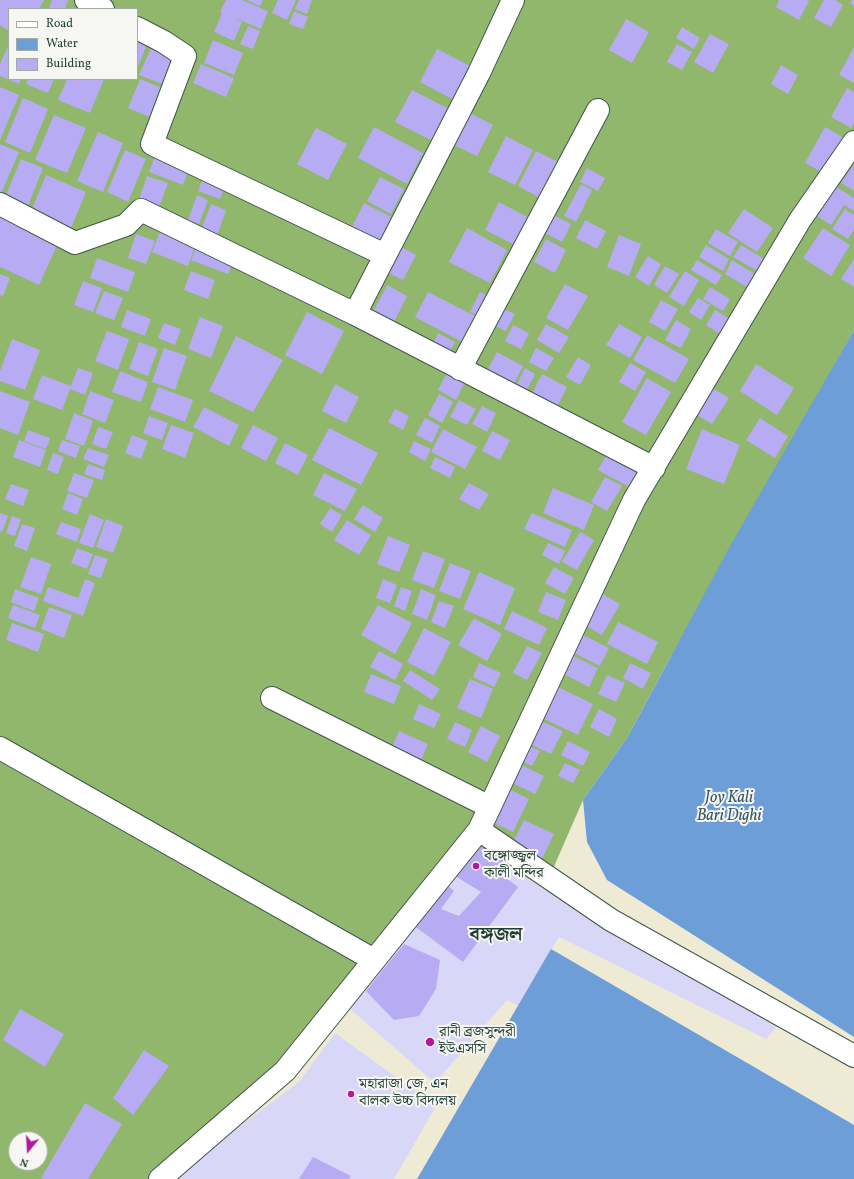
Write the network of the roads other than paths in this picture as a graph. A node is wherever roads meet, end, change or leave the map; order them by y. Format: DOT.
graph roads {
  1 [pos="86,0"];
  2 [pos="513,0"];
  3 [pos="100,8"];
  4 [pos="138,29"];
  5 [pos="598,110"];
  6 [pos="854,142"];
  7 [pos="0,204"];
  8 [pos="385,255"];
  9 [pos="355,314"];
  10 [pos="460,368"];
  11 [pos="654,468"];
  12 [pos="272,698"];
  13 [pos="0,748"];
  14 [pos="490,807"];
  15 [pos="479,830"];
  16 [pos="374,960"];
  17 [pos="854,1056"];
  18 [pos="160,1179"];
  1 -- 3 [label="street"];
  2 -- 8 [label="street"];
  4 -- 8 [label="street"];
  5 -- 10 [label="street"];
  6 -- 11 [label="street"];
  7 -- 9 [label="street"];
  8 -- 9 [label="street"];
  9 -- 10 [label="street"];
  10 -- 11 [label="street"];
  11 -- 14 [label="street"];
  12 -- 14 [label="street"];
  13 -- 16 [label="street"];
  14 -- 15 [label="street"];
  15 -- 16 [label="street"];
  15 -- 17 [label="street"];
  16 -- 18 [label="street"];
}
